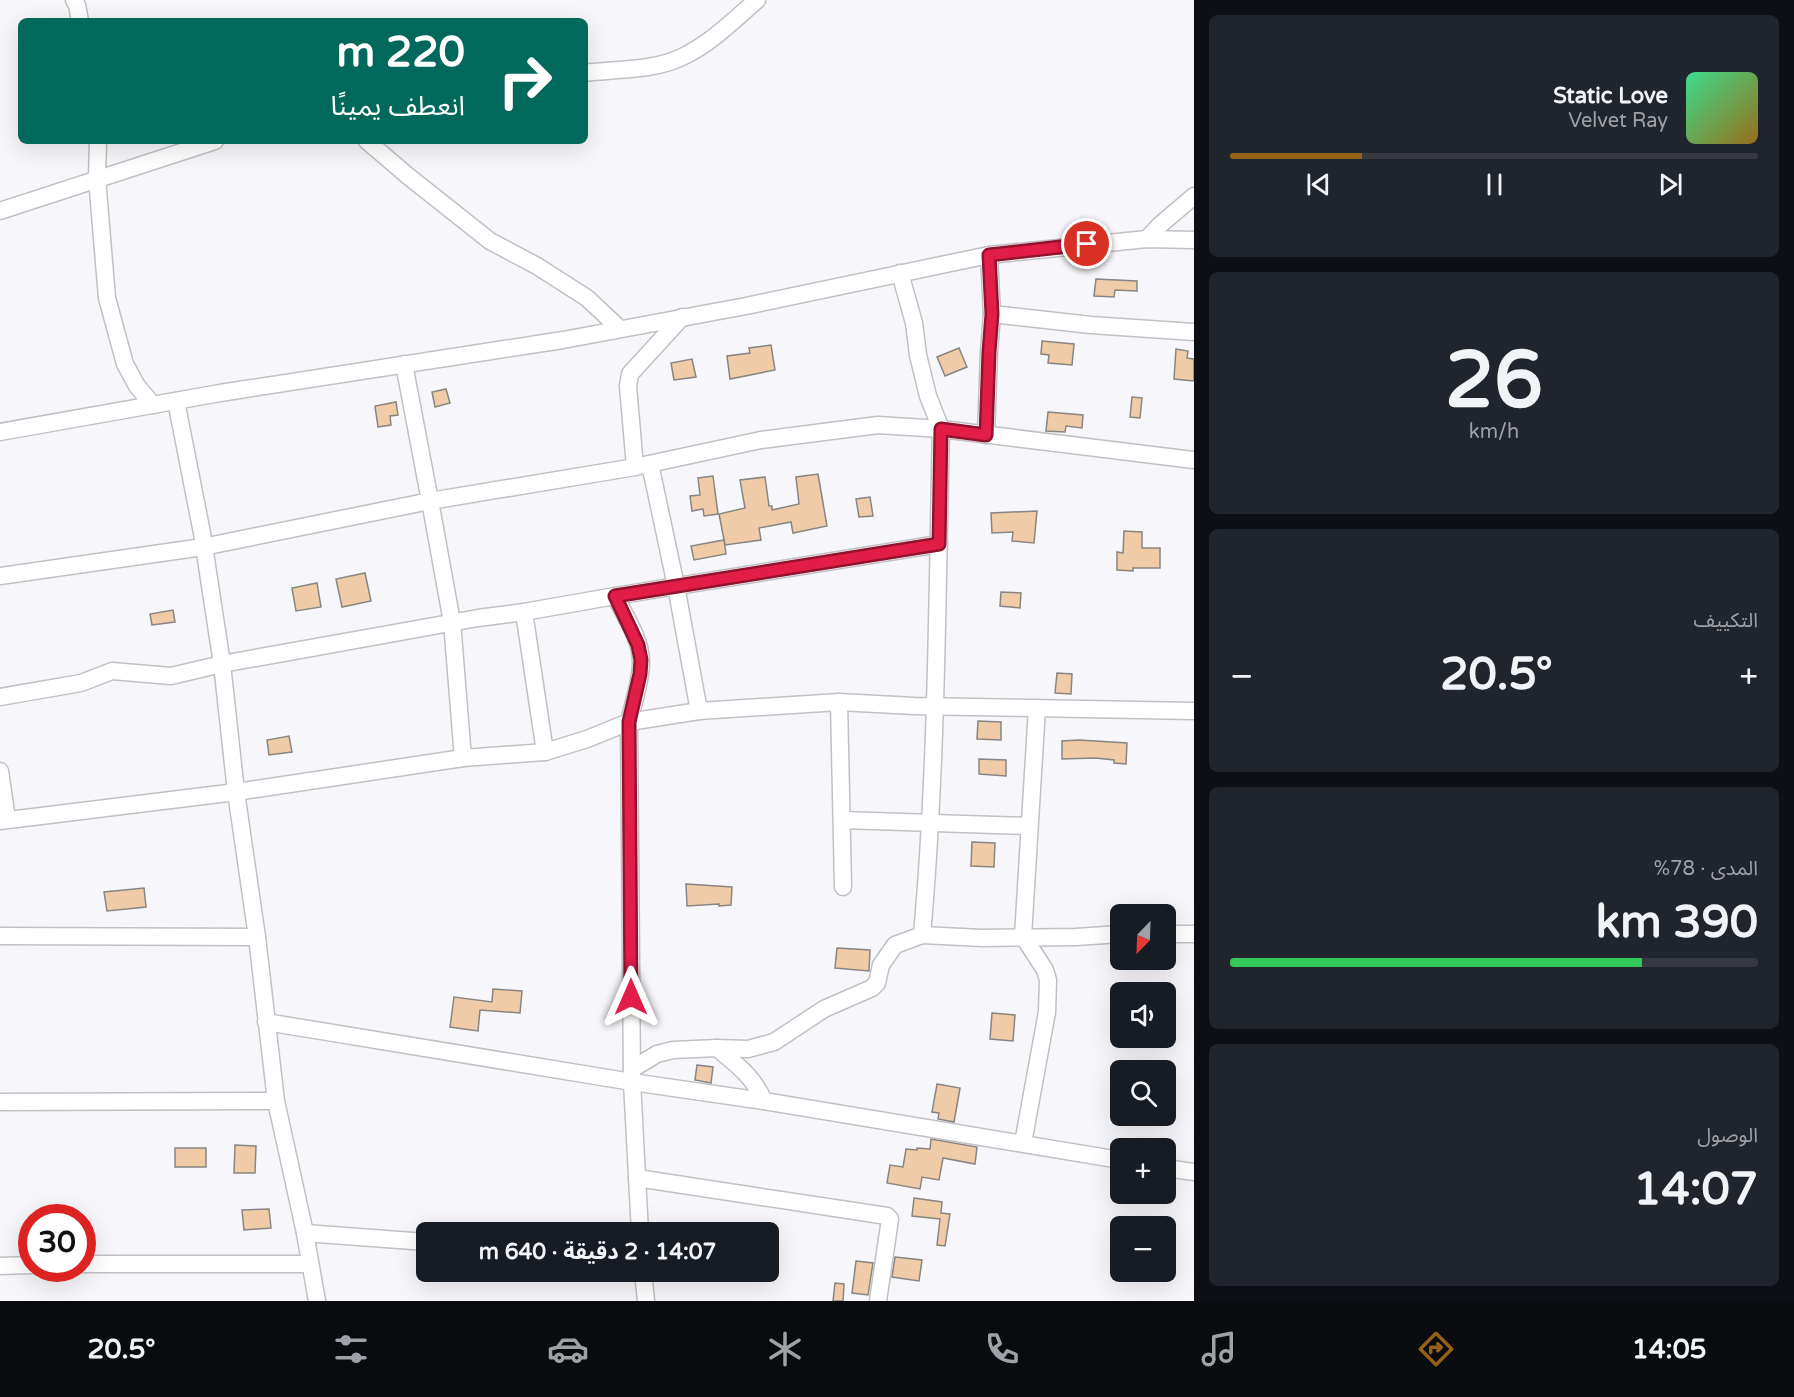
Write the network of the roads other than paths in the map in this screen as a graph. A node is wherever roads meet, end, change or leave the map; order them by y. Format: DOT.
graph roads {
  1 [pos="74,0"];
  2 [pos="757,0"];
  3 [pos="80,18"];
  4 [pos="588,73"];
  5 [pos="98,144"];
  6 [pos="206,144"];
  7 [pos="371,144"];
  8 [pos="98,178"];
  9 [pos="1194,196"];
  10 [pos="0,211"];
  11 [pos="1147,239"];
  12 [pos="1194,240"];
  13 [pos="989,255"];
  14 [pos="900,273"];
  15 [pos="992,314"];
  16 [pos="682,317"];
  17 [pos="619,328"];
  18 [pos="1194,332"];
  19 [pos="404,364"];
  20 [pos="176,401"];
  21 [pos="153,405"];
  22 [pos="941,429"];
  23 [pos="0,432"];
  24 [pos="986,435"];
  25 [pos="1194,460"];
  26 [pos="643,465"];
  27 [pos="430,501"];
  28 [pos="939,544"];
  29 [pos="203,547"];
  30 [pos="0,576"];
  31 [pos="676,586"];
  32 [pos="615,596"];
  33 [pos="524,612"];
  34 [pos="452,622"];
  35 [pos="222,664"];
  36 [pos="0,697"];
  37 [pos="839,702"];
  38 [pos="935,705"];
  39 [pos="1037,708"];
  40 [pos="699,711"];
  41 [pos="1194,711"];
  42 [pos="629,722"];
  43 [pos="545,752"];
  44 [pos="462,758"];
  45 [pos="0,771"];
  46 [pos="236,792"];
  47 [pos="4,820"];
  48 [pos="842,820"];
  49 [pos="929,823"];
  50 [pos="1029,826"];
  51 [pos="843,887"];
  52 [pos="1176,934"];
  53 [pos="1194,934"];
  54 [pos="922,935"];
  55 [pos="1110,935"];
  56 [pos="0,936"];
  57 [pos="1023,936"];
  58 [pos="257,937"];
  59 [pos="266,1022"];
  60 [pos="717,1048"];
  61 [pos="632,1076"];
  62 [pos="276,1101"];
  63 [pos="764,1101"];
  64 [pos="0,1102"];
  65 [pos="1023,1143"];
  66 [pos="1110,1158"];
  67 [pos="1176,1169"];
  68 [pos="1194,1172"];
  69 [pos="637,1178"];
  70 [pos="639,1222"];
  71 [pos="305,1233"];
  72 [pos="416,1241"];
  73 [pos="96,1264"];
  74 [pos="310,1264"];
  75 [pos="18,1265"];
  76 [pos="0,1266"];
  77 [pos="643,1282"];
  78 [pos="317,1301"];
  79 [pos="646,1301"];
  80 [pos="878,1301"];
  1 -- 3 [label="street"];
  2 -- 4 [label="street"];
  5 -- 8 [label="street"];
  6 -- 8 [label="street"];
  7 -- 17 [label="street"];
  8 -- 10 [label="street"];
  8 -- 21 [label="street"];
  9 -- 11 [label="street"];
  11 -- 12 [label="street"];
  11 -- 13 [label="street"];
  13 -- 14 [label="street"];
  13 -- 15 [label="street"];
  14 -- 16 [label="street"];
  14 -- 22 [label="street"];
  15 -- 18 [label="street"];
  15 -- 24 [label="street"];
  16 -- 17 [label="street"];
  16 -- 26 [label="street"];
  17 -- 19 [label="street"];
  19 -- 20 [label="street"];
  19 -- 27 [label="street"];
  20 -- 21 [label="street"];
  20 -- 29 [label="street"];
  21 -- 23 [label="street"];
  22 -- 24 [label="street"];
  22 -- 26 [label="street"];
  22 -- 28 [label="street"];
  24 -- 25 [label="street"];
  26 -- 27 [label="street"];
  26 -- 31 [label="street"];
  27 -- 29 [label="street"];
  27 -- 34 [label="street"];
  28 -- 31 [label="street"];
  28 -- 38 [label="street"];
  29 -- 30 [label="street"];
  29 -- 35 [label="street"];
  31 -- 32 [label="street"];
  31 -- 40 [label="street"];
  32 -- 33 [label="street"];
  32 -- 42 [label="street"];
  33 -- 34 [label="street"];
  33 -- 43 [label="street"];
  34 -- 35 [label="street"];
  34 -- 44 [label="street"];
  35 -- 36 [label="street"];
  35 -- 46 [label="street"];
  37 -- 38 [label="street"];
  37 -- 40 [label="street"];
  37 -- 48 [label="street"];
  38 -- 39 [label="street"];
  38 -- 49 [label="street"];
  39 -- 41 [label="street"];
  39 -- 50 [label="street"];
  40 -- 42 [label="street"];
  42 -- 43 [label="street"];
  42 -- 61 [label="street"];
  43 -- 44 [label="street"];
  44 -- 46 [label="street"];
  45 -- 47 [label="street"];
  46 -- 47 [label="street"];
  46 -- 58 [label="street"];
  48 -- 49 [label="street"];
  48 -- 51 [label="street"];
  49 -- 50 [label="street"];
  49 -- 54 [label="street"];
  50 -- 57 [label="street"];
  52 -- 53 [label="street"];
  54 -- 57 [label="street"];
  54 -- 60 [label="street"];
  55 -- 57 [label="street"];
  56 -- 58 [label="street"];
  57 -- 65 [label="street"];
  58 -- 59 [label="street"];
  59 -- 61 [label="street"];
  59 -- 62 [label="street"];
  60 -- 61 [label="street"];
  60 -- 63 [label="street"];
  61 -- 63 [label="street"];
  61 -- 69 [label="street"];
  62 -- 64 [label="street"];
  62 -- 71 [label="street"];
  63 -- 65 [label="street"];
  65 -- 66 [label="street"];
  67 -- 68 [label="street"];
  69 -- 70 [label="street"];
  69 -- 80 [label="street"];
  71 -- 72 [label="street"];
  71 -- 74 [label="street"];
  73 -- 74 [label="street"];
  74 -- 78 [label="street"];
  75 -- 76 [label="street"];
  77 -- 79 [label="street"];
}
